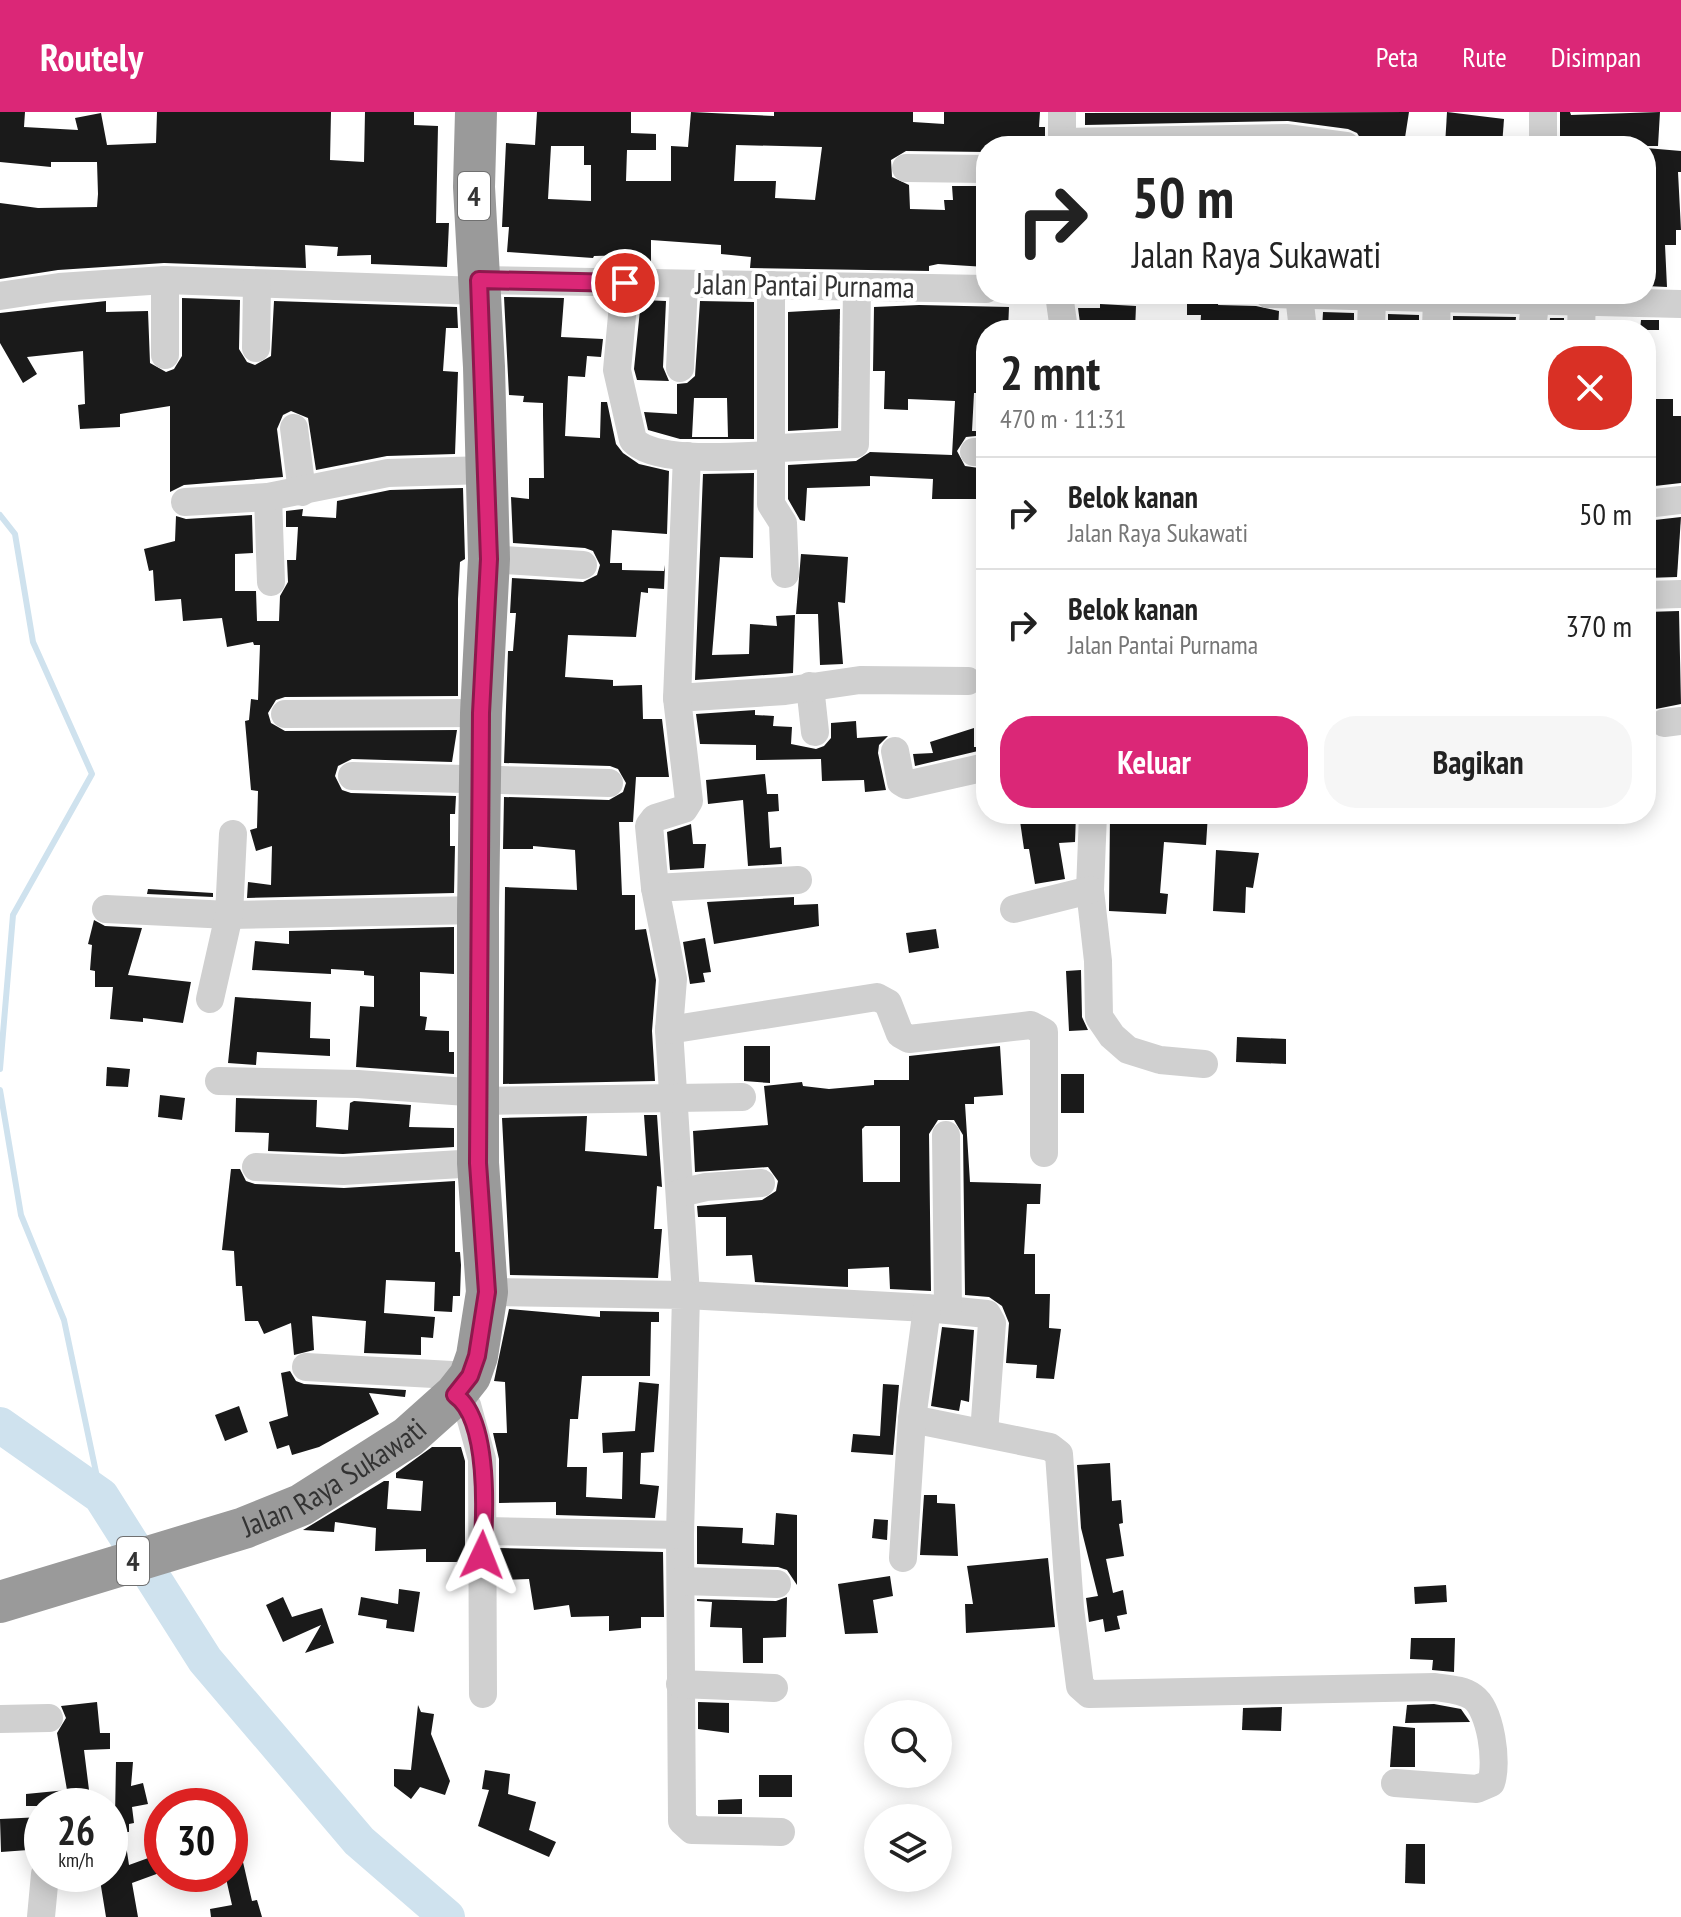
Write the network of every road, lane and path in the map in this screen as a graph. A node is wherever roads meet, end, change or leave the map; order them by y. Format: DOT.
graph roads {
  1 [pos="476,112"];
  2 [pos="1062,112"];
  3 [pos="1543,112"];
  4 [pos="1062,136"];
  5 [pos="1543,136"];
  6 [pos="906,168"];
  7 [pos="976,169"];
  8 [pos="165,280"];
  9 [pos="625,283"];
  10 [pos="257,284"];
  11 [pos="684,284"];
  12 [pos="771,285"];
  13 [pos="479,286"];
  14 [pos="857,287"];
  15 [pos="976,289"];
  16 [pos="0,296"];
  17 [pos="1656,300"];
  18 [pos="1681,304"];
  19 [pos="256,348"];
  20 [pos="165,355"];
  21 [pos="680,368"];
  22 [pos="294,428"];
  23 [pos="770,455"];
  24 [pos="687,456"];
  25 [pos="485,470"];
  26 [pos="302,492"];
  27 [pos="268,497"];
  28 [pos="1681,500"];
  29 [pos="185,502"];
  30 [pos="1656,503"];
  31 [pos="489,559"];
  32 [pos="583,565"];
  33 [pos="785,574"];
  34 [pos="271,582"];
  35 [pos="1681,594"];
  36 [pos="1656,595"];
  37 [pos="968,681"];
  38 [pos="810,686"];
  39 [pos="677,698"];
  40 [pos="481,713"];
  41 [pos="285,714"];
  42 [pos="815,732"];
  43 [pos="895,751"];
  44 [pos="976,769"];
  45 [pos="352,776"];
  46 [pos="481,780"];
  47 [pos="609,783"];
  48 [pos="1093,824"];
  49 [pos="233,834"];
  50 [pos="798,880"];
  51 [pos="655,888"];
  52 [pos="1090,890"];
  53 [pos="106,909"];
  54 [pos="1014,909"];
  55 [pos="478,910"];
  56 [pos="238,914"];
  57 [pos="210,999"];
  58 [pos="669,1030"];
  59 [pos="1204,1064"];
  60 [pos="219,1081"];
  61 [pos="479,1097"];
  62 [pos="742,1097"];
  63 [pos="673,1100"];
  64 [pos="946,1135"];
  65 [pos="1044,1153"];
  66 [pos="478,1163"];
  67 [pos="256,1167"];
  68 [pos="761,1183"];
  69 [pos="680,1193"];
  70 [pos="487,1292"];
  71 [pos="686,1295"];
  72 [pos="938,1308"];
  73 [pos="306,1367"];
  74 [pos="463,1385"];
  75 [pos="912,1419"];
  76 [pos="984,1433"];
  77 [pos="484,1531"];
  78 [pos="680,1535"];
  79 [pos="903,1558"];
  80 [pos="681,1581"];
  81 [pos="777,1584"];
  82 [pos="11,1599"];
  83 [pos="680,1684"];
  84 [pos="774,1688"];
  85 [pos="483,1694"];
  86 [pos="49,1718"];
  87 [pos="0,1719"];
  88 [pos="1395,1783"];
  89 [pos="781,1832"];
  90 [pos="43,1892"];
  91 [pos="41,1917"];
  1 -- 13 [label="highway, 4"];
  2 -- 4 [label="street"];
  3 -- 5 [label="street"];
  6 -- 7 [label="street"];
  8 -- 10 [label="street, Jalan Pantai Purnama"];
  8 -- 16 [label="street, Jalan Pantai Purnama"];
  8 -- 20 [label="street"];
  9 -- 11 [label="street, Jalan Pantai Purnama"];
  9 -- 13 [label="street, Jalan Pantai Purnama"];
  9 -- 24 [label="street"];
  10 -- 13 [label="street, Jalan Pantai Purnama"];
  10 -- 19 [label="street"];
  11 -- 12 [label="street, Jalan Pantai Purnama"];
  11 -- 21 [label="street"];
  12 -- 14 [label="street, Jalan Pantai Purnama"];
  12 -- 23 [label="street"];
  13 -- 25 [label="highway, 4"];
  14 -- 15 [label="street, Jalan Pantai Purnama"];
  14 -- 23 [label="street"];
  17 -- 18 [label="street"];
  22 -- 26 [label="street"];
  23 -- 24 [label="street"];
  23 -- 33 [label="street"];
  24 -- 39 [label="street"];
  25 -- 26 [label="street"];
  25 -- 31 [label="highway, 4"];
  26 -- 27 [label="street"];
  27 -- 29 [label="street"];
  27 -- 34 [label="street"];
  28 -- 30 [label="street"];
  31 -- 32 [label="street"];
  31 -- 40 [label="highway, 4"];
  35 -- 36 [label="street"];
  37 -- 38 [label="street"];
  38 -- 39 [label="street"];
  38 -- 42 [label="street"];
  39 -- 51 [label="street"];
  40 -- 41 [label="street"];
  40 -- 46 [label="highway, 4"];
  43 -- 44 [label="street"];
  45 -- 46 [label="street"];
  46 -- 47 [label="street"];
  46 -- 55 [label="highway, 4"];
  48 -- 52 [label="street"];
  49 -- 56 [label="street"];
  50 -- 51 [label="street"];
  51 -- 58 [label="street"];
  52 -- 54 [label="street"];
  52 -- 59 [label="street"];
  53 -- 56 [label="street"];
  55 -- 56 [label="street"];
  55 -- 61 [label="highway, 4"];
  56 -- 57 [label="street"];
  58 -- 63 [label="street"];
  58 -- 65 [label="street"];
  60 -- 61 [label="street"];
  61 -- 63 [label="street"];
  61 -- 66 [label="highway, 4"];
  62 -- 63 [label="street"];
  63 -- 69 [label="street"];
  64 -- 72 [label="street"];
  66 -- 67 [label="street"];
  66 -- 70 [label="highway, 4"];
  68 -- 69 [label="street"];
  69 -- 71 [label="street"];
  70 -- 71 [label="street"];
  70 -- 74 [label="highway, 4"];
  71 -- 72 [label="street"];
  71 -- 78 [label="street"];
  72 -- 75 [label="street"];
  72 -- 76 [label="street"];
  73 -- 74 [label="street"];
  74 -- 77 [label="street"];
  74 -- 82 [label="highway, Jalan Raya Sukawati / 4"];
  75 -- 76 [label="street"];
  75 -- 79 [label="street"];
  76 -- 88 [label="street"];
  77 -- 78 [label="street"];
  77 -- 85 [label="street"];
  78 -- 80 [label="street"];
  80 -- 81 [label="street"];
  80 -- 83 [label="street"];
  83 -- 84 [label="street"];
  83 -- 89 [label="street"];
  86 -- 87 [label="street"];
  90 -- 91 [label="street"];
}
